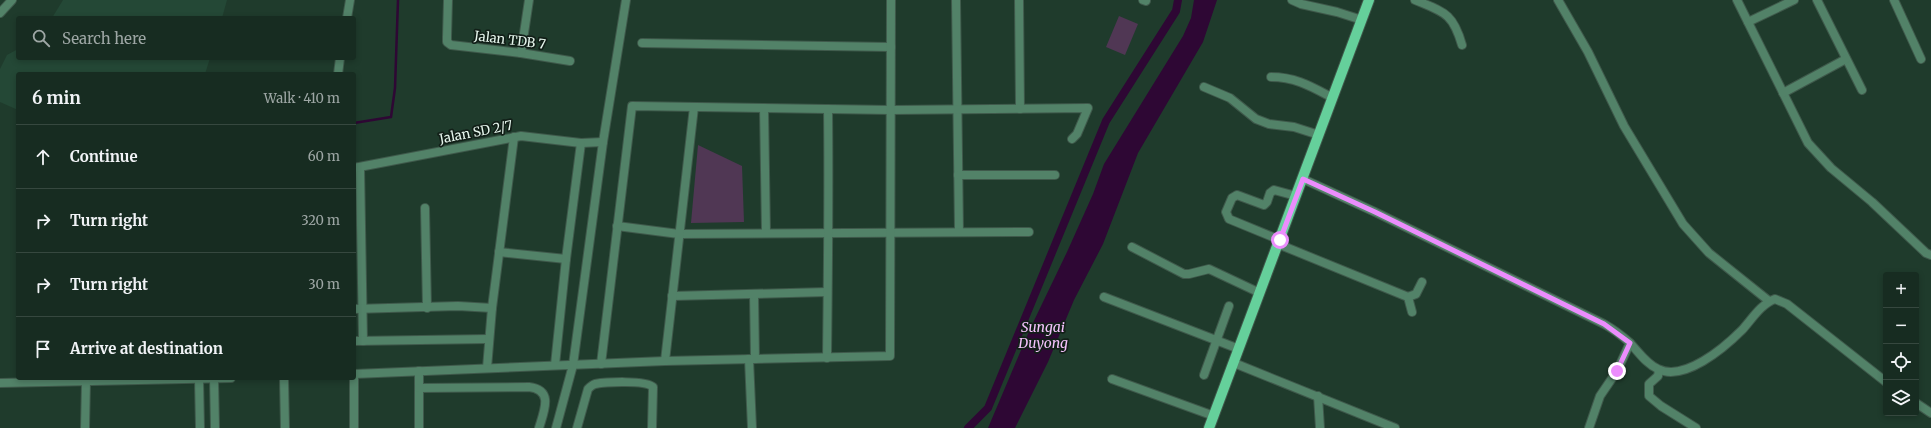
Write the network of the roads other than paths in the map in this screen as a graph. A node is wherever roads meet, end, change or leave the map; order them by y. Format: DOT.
graph roads {
  1 [pos="12,0"];
  2 [pos="350,0"];
  3 [pos="448,0"];
  4 [pos="529,0"];
  5 [pos="626,0"];
  6 [pos="891,0"];
  7 [pos="956,0"];
  8 [pos="1019,0"];
  9 [pos="1143,0"];
  10 [pos="1146,0"];
  11 [pos="1292,0"];
  12 [pos="1369,0"];
  13 [pos="1415,0"];
  14 [pos="1558,0"];
  15 [pos="1737,0"];
  16 [pos="1794,0"];
  17 [pos="1817,0"];
  18 [pos="1894,0"];
  19 [pos="0,13"];
  20 [pos="347,16"];
  21 [pos="1364,16"];
  22 [pos="1748,22"];
  23 [pos="642,43"];
  24 [pos="1462,45"];
  25 [pos="891,47"];
  26 [pos="521,53"];
  27 [pos="1846,59"];
  28 [pos="1921,59"];
  29 [pos="340,60"];
  30 [pos="570,61"];
  31 [pos="338,72"];
  32 [pos="1272,76"];
  33 [pos="1204,87"];
  34 [pos="1862,90"];
  35 [pos="1783,93"];
  36 [pos="1333,98"];
  37 [pos="694,107"];
  38 [pos="764,108"];
  39 [pos="828,109"];
  40 [pos="958,109"];
  41 [pos="1020,109"];
  42 [pos="891,110"];
  43 [pos="1319,135"];
  44 [pos="514,137"];
  45 [pos="1072,138"];
  46 [pos="603,142"];
  47 [pos="581,143"];
  48 [pos="357,168"];
  49 [pos="958,175"];
  50 [pos="1055,175"];
  51 [pos="1303,179"];
  52 [pos="1296,196"];
  53 [pos="425,208"];
  54 [pos="617,226"];
  55 [pos="891,232"];
  56 [pos="958,232"];
  57 [pos="1028,232"];
  58 [pos="766,233"];
  59 [pos="830,233"];
  60 [pos="679,234"];
  61 [pos="1279,242"];
  62 [pos="358,245"];
  63 [pos="1132,247"];
  64 [pos="499,252"];
  65 [pos="1931,255"];
  66 [pos="566,259"];
  67 [pos="1422,282"];
  68 [pos="827,292"];
  69 [pos="1260,293"];
  70 [pos="754,294"];
  71 [pos="672,296"];
  72 [pos="1104,297"];
  73 [pos="1408,297"];
  74 [pos="1769,301"];
  75 [pos="1229,306"];
  76 [pos="427,308"];
  77 [pos="492,308"];
  78 [pos="363,309"];
  79 [pos="356,310"];
  80 [pos="1412,312"];
  81 [pos="488,339"];
  82 [pos="356,341"];
  83 [pos="363,341"];
  84 [pos="1216,341"];
  85 [pos="1630,343"];
  86 [pos="1239,349"];
  87 [pos="828,358"];
  88 [pos="752,359"];
  89 [pos="665,361"];
  90 [pos="1234,363"];
  91 [pos="601,364"];
  92 [pos="573,365"];
  93 [pos="555,366"];
  94 [pos="487,368"];
  95 [pos="1660,370"];
  96 [pos="419,371"];
  97 [pos="356,374"];
  98 [pos="1204,375"];
  99 [pos="1112,379"];
  100 [pos="19,380"];
  101 [pos="118,380"];
  102 [pos="199,380"];
  103 [pos="214,380"];
  104 [pos="284,380"];
  105 [pos="354,380"];
  106 [pos="1883,380"];
  107 [pos="86,381"];
  108 [pos="0,383"];
  109 [pos="420,388"];
  110 [pos="1318,396"];
  111 [pos="1919,405"];
  112 [pos="1931,413"];
  113 [pos="1214,416"];
  114 [pos="84,428"];
  115 [pos="200,428"];
  116 [pos="215,428"];
  117 [pos="285,428"];
  118 [pos="354,428"];
  119 [pos="419,428"];
  120 [pos="539,428"];
  121 [pos="556,428"];
  122 [pos="577,428"];
  123 [pos="652,428"];
  124 [pos="752,428"];
  125 [pos="1209,428"];
  126 [pos="1320,428"];
  127 [pos="1395,428"];
  128 [pos="1589,428"];
  129 [pos="1696,428"];
  1 -- 19 [label="street"];
  2 -- 20 [label="street"];
  3 -- 26 [label="street, Jalan TDB 7"];
  4 -- 26 [label="street"];
  5 -- 46 [label="street"];
  6 -- 25 [label="street"];
  7 -- 40 [label="street"];
  8 -- 41 [label="street"];
  9 -- 10 [label="street"];
  11 -- 21 [label="street"];
  12 -- 21 [label="main road"];
  13 -- 24 [label="street"];
  14 -- 74 [label="street"];
  15 -- 22 [label="street"];
  16 -- 22 [label="street"];
  17 -- 27 [label="street"];
  18 -- 28 [label="street"];
  21 -- 36 [label="main road"];
  22 -- 35 [label="street"];
  23 -- 25 [label="street"];
  25 -- 42 [label="street"];
  26 -- 30 [label="street, Jalan TDB 7"];
  27 -- 34 [label="street"];
  27 -- 35 [label="street"];
  29 -- 31 [label="street"];
  32 -- 36 [label="street"];
  33 -- 43 [label="street"];
  35 -- 65 [label="street"];
  36 -- 43 [label="main road"];
  37 -- 38 [label="street"];
  37 -- 54 [label="street"];
  37 -- 60 [label="street"];
  38 -- 39 [label="street"];
  38 -- 58 [label="street"];
  39 -- 42 [label="street"];
  39 -- 59 [label="street"];
  40 -- 41 [label="street"];
  40 -- 42 [label="street"];
  40 -- 49 [label="street"];
  41 -- 45 [label="street"];
  42 -- 55 [label="street"];
  43 -- 51 [label="main road"];
  44 -- 47 [label="street, Jalan SD 2/7"];
  44 -- 48 [label="street, Jalan SD 2/7"];
  44 -- 64 [label="street"];
  46 -- 47 [label="street, Jalan SD 2/7"];
  46 -- 92 [label="street"];
  47 -- 66 [label="street"];
  48 -- 62 [label="street"];
  49 -- 50 [label="street"];
  49 -- 56 [label="street"];
  51 -- 52 [label="main road"];
  51 -- 85 [label="street"];
  52 -- 61 [label="main road"];
  52 -- 61 [label="street"];
  53 -- 76 [label="street"];
  54 -- 60 [label="street"];
  54 -- 91 [label="street"];
  55 -- 56 [label="street"];
  55 -- 59 [label="street"];
  55 -- 87 [label="street"];
  56 -- 57 [label="street"];
  58 -- 59 [label="street"];
  58 -- 60 [label="street"];
  59 -- 68 [label="street"];
  60 -- 71 [label="street"];
  61 -- 69 [label="main road"];
  61 -- 73 [label="street"];
  62 -- 78 [label="street"];
  63 -- 69 [label="street"];
  64 -- 66 [label="street"];
  64 -- 77 [label="street"];
  66 -- 93 [label="street"];
  67 -- 73 [label="street"];
  68 -- 70 [label="street"];
  68 -- 87 [label="street"];
  69 -- 86 [label="main road"];
  70 -- 71 [label="street"];
  70 -- 88 [label="street"];
  71 -- 89 [label="street"];
  72 -- 84 [label="street"];
  73 -- 80 [label="street"];
  74 -- 95 [label="street"];
  74 -- 106 [label="street"];
  75 -- 84 [label="street"];
  76 -- 77 [label="street"];
  76 -- 78 [label="street"];
  77 -- 81 [label="street"];
  78 -- 79 [label="street"];
  78 -- 83 [label="street"];
  81 -- 83 [label="street"];
  81 -- 94 [label="street"];
  82 -- 83 [label="street"];
  84 -- 86 [label="street"];
  84 -- 98 [label="street"];
  85 -- 95 [label="street"];
  85 -- 128 [label="street"];
  86 -- 90 [label="main road"];
  87 -- 88 [label="street"];
  88 -- 89 [label="street"];
  88 -- 124 [label="street"];
  89 -- 91 [label="street"];
  90 -- 110 [label="street"];
  90 -- 113 [label="main road"];
  91 -- 92 [label="street"];
  92 -- 93 [label="street"];
  92 -- 121 [label="street"];
  93 -- 94 [label="street"];
  94 -- 96 [label="street"];
  95 -- 129 [label="street"];
  96 -- 97 [label="street"];
  96 -- 109 [label="street"];
  99 -- 113 [label="street"];
  100 -- 107 [label="street"];
  100 -- 108 [label="street"];
  101 -- 107 [label="street"];
  102 -- 115 [label="street"];
  103 -- 116 [label="street"];
  104 -- 117 [label="street"];
  105 -- 118 [label="street"];
  107 -- 114 [label="street"];
  109 -- 119 [label="street"];
  109 -- 120 [label="street"];
  110 -- 126 [label="street"];
  110 -- 127 [label="street"];
  111 -- 112 [label="street"];
  113 -- 125 [label="main road"];
  122 -- 123 [label="street"];
}
